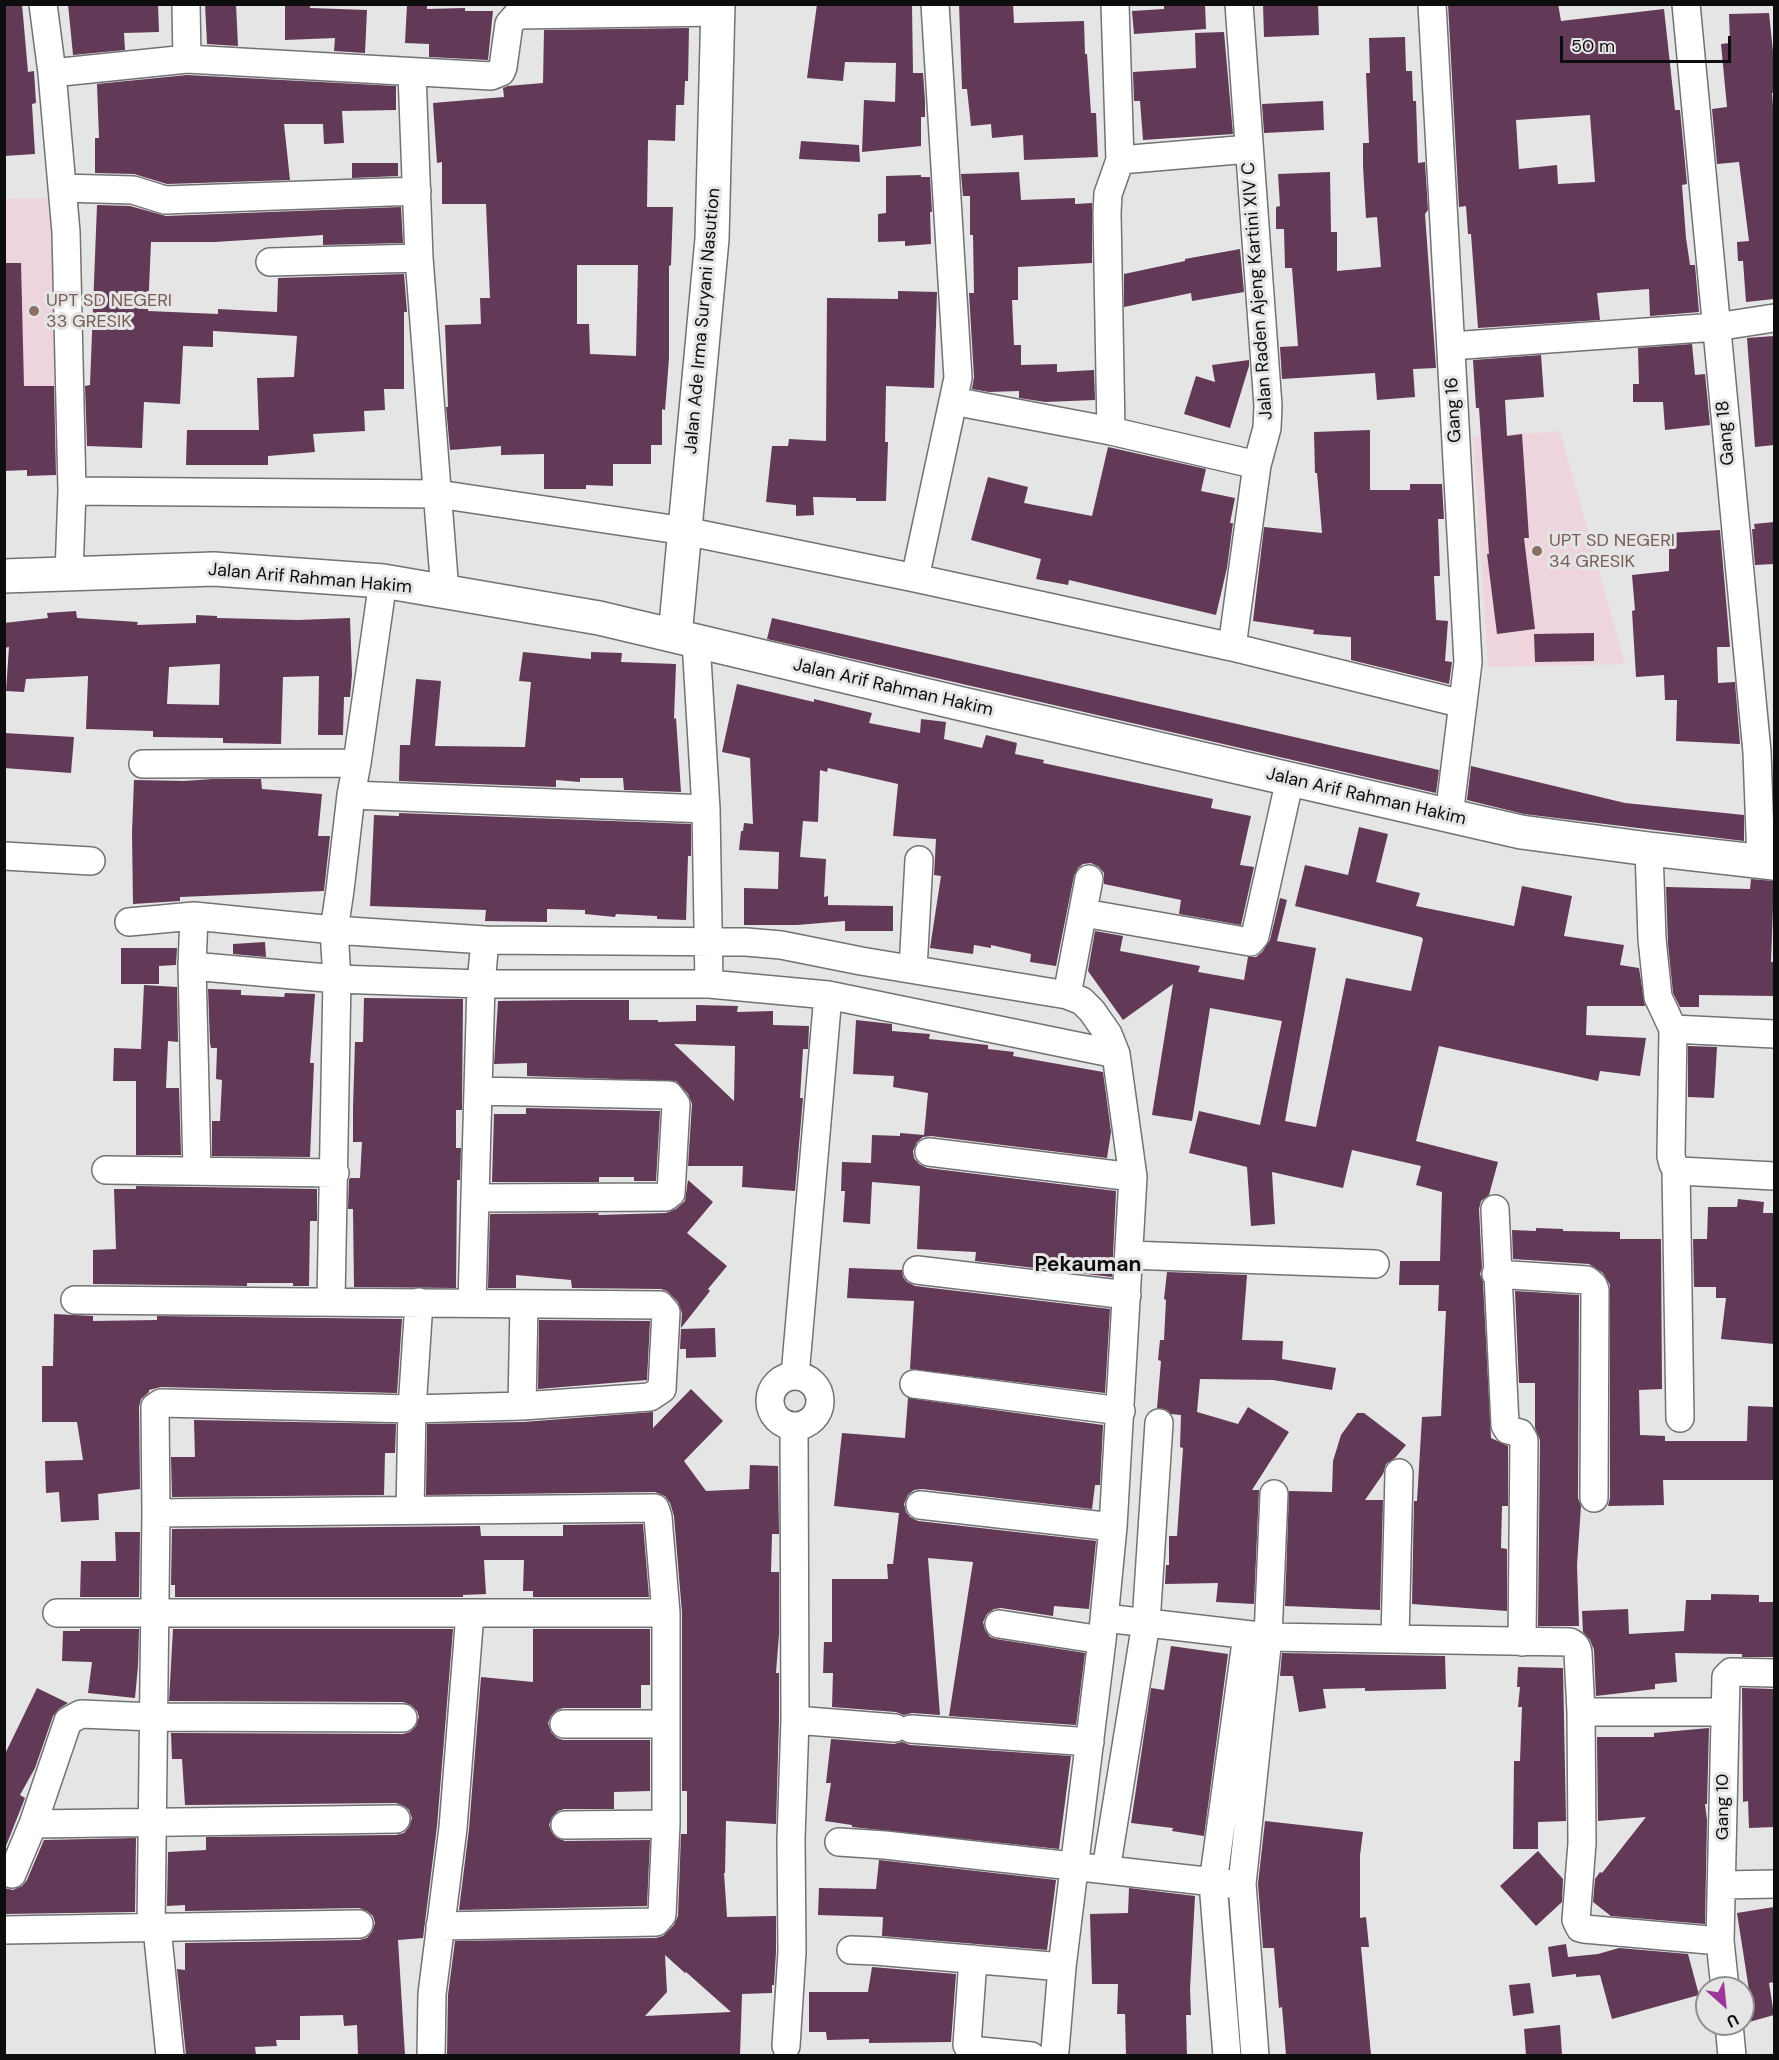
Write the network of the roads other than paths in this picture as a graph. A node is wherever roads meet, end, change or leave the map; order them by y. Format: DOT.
graph roads {
  1 [pos="44,4"];
  2 [pos="186,4"];
  3 [pos="935,4"];
  4 [pos="1115,4"];
  5 [pos="1239,4"];
  6 [pos="1432,4"];
  7 [pos="1686,4"];
  8 [pos="718,8"];
  9 [pos="187,58"];
  10 [pos="412,73"];
  11 [pos="52,74"];
  12 [pos="1249,149"];
  13 [pos="1120,160"];
  14 [pos="62,189"];
  15 [pos="417,190"];
  16 [pos="419,258"];
  17 [pos="270,262"];
  18 [pos="1774,318"];
  19 [pos="1716,327"];
  20 [pos="1451,346"];
  21 [pos="952,401"];
  22 [pos="1111,431"];
  23 [pos="1257,465"];
  24 [pos="72,491"];
  25 [pos="438,494"];
  26 [pos="685,531"];
  27 [pos="69,574"];
  28 [pos="4,576"];
  29 [pos="915,578"];
  30 [pos="383,581"];
  31 [pos="445,591"];
  32 [pos="686,638"];
  33 [pos="1232,647"];
  34 [pos="1463,704"];
  35 [pos="357,763"];
  36 [pos="143,764"];
  37 [pos="1290,779"];
  38 [pos="351,795"];
  39 [pos="706,809"];
  40 [pos="1449,816"];
  41 [pos="1649,849"];
  42 [pos="4,856"];
  43 [pos="919,860"];
  44 [pos="90,861"];
  45 [pos="1768,862"];
  46 [pos="1089,879"];
  47 [pos="1084,913"];
  48 [pos="194,916"];
  49 [pos="129,922"];
  50 [pos="334,930"];
  51 [pos="485,940"];
  52 [pos="710,942"];
  53 [pos="781,945"];
  54 [pos="861,961"];
  55 [pos="192,966"];
  56 [pos="913,969"];
  57 [pos="338,979"];
  58 [pos="481,984"];
  59 [pos="709,984"];
  60 [pos="782,991"];
  61 [pos="828,995"];
  62 [pos="1067,995"];
  63 [pos="857,1000"];
  64 [pos="1673,1029"];
  65 [pos="1774,1034"];
  66 [pos="1116,1054"];
  67 [pos="478,1090"];
  68 [pos="929,1152"];
  69 [pos="1674,1167"];
  70 [pos="106,1170"];
  71 [pos="197,1171"];
  72 [pos="335,1173"];
  73 [pos="1774,1176"];
  74 [pos="1133,1177"];
  75 [pos="475,1198"];
  76 [pos="1495,1209"];
  77 [pos="1129,1255"];
  78 [pos="1375,1264"];
  79 [pos="917,1270"];
  80 [pos="1496,1274"];
  81 [pos="1127,1295"];
  82 [pos="75,1300"];
  83 [pos="332,1301"];
  84 [pos="418,1302"];
  85 [pos="472,1303"];
  86 [pos="524,1304"];
  87 [pos="914,1384"];
  88 [pos="522,1406"];
  89 [pos="412,1409"];
  90 [pos="1120,1412"];
  91 [pos="1680,1418"];
  92 [pos="1159,1422"];
  93 [pos="1399,1473"];
  94 [pos="1274,1494"];
  95 [pos="1594,1498"];
  96 [pos="920,1505"];
  97 [pos="410,1510"];
  98 [pos="156,1513"];
  99 [pos="1113,1527"];
  100 [pos="155,1612"];
  101 [pos="470,1613"];
  102 [pos="666,1613"];
  103 [pos="57,1614"];
  104 [pos="1146,1623"];
  105 [pos="999,1624"];
  106 [pos="1103,1629"];
  107 [pos="1257,1636"];
  108 [pos="1395,1639"];
  109 [pos="1522,1642"];
  110 [pos="1774,1673"];
  111 [pos="1581,1712"];
  112 [pos="1724,1712"];
  113 [pos="154,1717"];
  114 [pos="403,1718"];
  115 [pos="795,1720"];
  116 [pos="564,1724"];
  117 [pos="666,1724"];
  118 [pos="1090,1742"];
  119 [pos="396,1819"];
  120 [pos="153,1823"];
  121 [pos="33,1824"];
  122 [pos="666,1824"];
  123 [pos="565,1825"];
  124 [pos="839,1842"];
  125 [pos="1074,1866"];
  126 [pos="1106,1870"];
  127 [pos="12,1874"];
  128 [pos="1213,1883"];
  129 [pos="1242,1884"];
  130 [pos="1774,1884"];
  131 [pos="1723,1885"];
  132 [pos="359,1924"];
  133 [pos="440,1926"];
  134 [pos="154,1928"];
  135 [pos="4,1930"];
  136 [pos="1720,1941"];
  137 [pos="851,1950"];
  138 [pos="973,1959"];
  139 [pos="1062,1967"];
  140 [pos="1724,1976"];
  141 [pos="1730,2036"];
  142 [pos="786,2046"];
  143 [pos="170,2055"];
  144 [pos="431,2055"];
  145 [pos="1031,2055"];
  146 [pos="1051,2055"];
  147 [pos="1227,2055"];
  148 [pos="1255,2055"];
  149 [pos="1732,2055"];
  1 -- 11 [label="street"];
  2 -- 9 [label="street"];
  3 -- 21 [label="street"];
  4 -- 13 [label="street"];
  5 -- 12 [label="street, Jalan Raden Ajeng Kartini XIV C"];
  6 -- 20 [label="street, Gang 16"];
  7 -- 19 [label="street, Gang 18"];
  8 -- 10 [label="street"];
  8 -- 26 [label="main road, Jalan Ade Irma Suryani Nasution"];
  9 -- 10 [label="street"];
  9 -- 11 [label="street"];
  10 -- 15 [label="street"];
  11 -- 14 [label="street"];
  12 -- 13 [label="street"];
  12 -- 23 [label="street, Jalan Raden Ajeng Kartini XIV C"];
  13 -- 22 [label="street"];
  14 -- 15 [label="street"];
  14 -- 24 [label="street"];
  15 -- 16 [label="street"];
  16 -- 17 [label="street"];
  16 -- 25 [label="street"];
  18 -- 19 [label="street"];
  19 -- 20 [label="street"];
  19 -- 45 [label="street, Gang 18"];
  20 -- 34 [label="street, Gang 16"];
  21 -- 22 [label="street"];
  21 -- 29 [label="street"];
  22 -- 23 [label="street"];
  23 -- 33 [label="street, Jalan Raden Ajeng Kartini XIV C"];
  24 -- 25 [label="street"];
  24 -- 27 [label="street"];
  25 -- 26 [label="street"];
  25 -- 31 [label="street"];
  26 -- 29 [label="street"];
  26 -- 32 [label="main road, Jalan Ade Irma Suryani Nasution"];
  27 -- 28 [label="main road, Jalan Arif Rahman Hakim"];
  27 -- 30 [label="main road, Jalan Arif Rahman Hakim"];
  29 -- 33 [label="street"];
  30 -- 31 [label="main road, Jalan Arif Rahman Hakim"];
  30 -- 35 [label="street"];
  31 -- 32 [label="main road, Jalan Arif Rahman Hakim"];
  32 -- 37 [label="main road, Jalan Arif Rahman Hakim"];
  32 -- 39 [label="street"];
  33 -- 34 [label="street"];
  34 -- 40 [label="street, Gang 16"];
  35 -- 36 [label="street"];
  35 -- 38 [label="street"];
  37 -- 40 [label="main road, Jalan Arif Rahman Hakim"];
  37 -- 47 [label="street"];
  38 -- 39 [label="street"];
  38 -- 50 [label="street"];
  39 -- 52 [label="street"];
  40 -- 41 [label="main road, Jalan Arif Rahman Hakim"];
  41 -- 45 [label="main road, Jalan Arif Rahman Hakim"];
  41 -- 64 [label="street"];
  42 -- 44 [label="street"];
  43 -- 56 [label="street"];
  46 -- 47 [label="street"];
  47 -- 62 [label="street"];
  48 -- 49 [label="street"];
  48 -- 50 [label="street"];
  48 -- 55 [label="street"];
  50 -- 51 [label="street"];
  50 -- 57 [label="street"];
  51 -- 52 [label="street"];
  51 -- 58 [label="street"];
  52 -- 53 [label="street"];
  52 -- 59 [label="street"];
  53 -- 54 [label="street"];
  53 -- 60 [label="street"];
  54 -- 56 [label="street"];
  54 -- 63 [label="street"];
  55 -- 57 [label="street"];
  55 -- 71 [label="street"];
  56 -- 62 [label="street"];
  57 -- 58 [label="street"];
  57 -- 72 [label="street"];
  58 -- 59 [label="street"];
  58 -- 67 [label="street"];
  59 -- 60 [label="street"];
  60 -- 61 [label="street"];
  61 -- 63 [label="street"];
  61 -- 115 [label="street"];
  62 -- 66 [label="street"];
  63 -- 66 [label="street"];
  64 -- 65 [label="street"];
  64 -- 69 [label="street"];
  66 -- 74 [label="street"];
  67 -- 75 [label="street"];
  67 -- 75 [label="street"];
  68 -- 74 [label="street"];
  69 -- 73 [label="street"];
  69 -- 91 [label="street"];
  70 -- 71 [label="street"];
  71 -- 72 [label="street"];
  72 -- 83 [label="street"];
  74 -- 77 [label="street"];
  75 -- 85 [label="street"];
  76 -- 80 [label="street"];
  77 -- 78 [label="street"];
  77 -- 81 [label="street"];
  79 -- 81 [label="street"];
  80 -- 95 [label="street"];
  80 -- 109 [label="street"];
  81 -- 90 [label="street"];
  82 -- 83 [label="street"];
  83 -- 84 [label="street"];
  84 -- 85 [label="street"];
  84 -- 89 [label="street"];
  85 -- 86 [label="street"];
  86 -- 88 [label="street"];
  86 -- 88 [label="street"];
  87 -- 90 [label="street"];
  88 -- 89 [label="street"];
  89 -- 97 [label="street"];
  89 -- 98 [label="street"];
  90 -- 99 [label="street"];
  92 -- 104 [label="street"];
  93 -- 108 [label="street"];
  94 -- 107 [label="street"];
  96 -- 99 [label="street"];
  97 -- 98 [label="street"];
  97 -- 102 [label="street"];
  98 -- 100 [label="street"];
  99 -- 106 [label="street"];
  100 -- 101 [label="street"];
  100 -- 103 [label="street"];
  100 -- 113 [label="street"];
  101 -- 102 [label="street"];
  101 -- 133 [label="street"];
  102 -- 117 [label="street"];
  104 -- 106 [label="street"];
  104 -- 107 [label="street"];
  104 -- 126 [label="street"];
  105 -- 106 [label="street"];
  106 -- 118 [label="street"];
  107 -- 108 [label="street"];
  107 -- 128 [label="street"];
  107 -- 129 [label="street"];
  108 -- 109 [label="street"];
  109 -- 111 [label="street"];
  110 -- 112 [label="street, Gang 10"];
  111 -- 112 [label="street"];
  111 -- 136 [label="street"];
  112 -- 131 [label="street, Gang 10"];
  113 -- 114 [label="street"];
  113 -- 120 [label="street"];
  113 -- 121 [label="street"];
  115 -- 118 [label="street"];
  115 -- 142 [label="street"];
  116 -- 117 [label="street"];
  117 -- 122 [label="street"];
  118 -- 125 [label="street"];
  119 -- 120 [label="street"];
  120 -- 121 [label="street"];
  120 -- 134 [label="street"];
  121 -- 127 [label="street"];
  122 -- 123 [label="street"];
  122 -- 133 [label="street"];
  124 -- 125 [label="street"];
  125 -- 126 [label="street"];
  125 -- 139 [label="street"];
  126 -- 128 [label="street"];
  128 -- 129 [label="street"];
  128 -- 147 [label="street"];
  129 -- 148 [label="street"];
  130 -- 131 [label="street"];
  131 -- 136 [label="street, Gang 10"];
  132 -- 134 [label="street"];
  133 -- 144 [label="street"];
  134 -- 135 [label="street"];
  134 -- 143 [label="street"];
  136 -- 140 [label="street, Gang 10"];
  137 -- 138 [label="street"];
  138 -- 139 [label="street"];
  138 -- 145 [label="street"];
  139 -- 146 [label="street"];
  141 -- 149 [label="street"];
}
